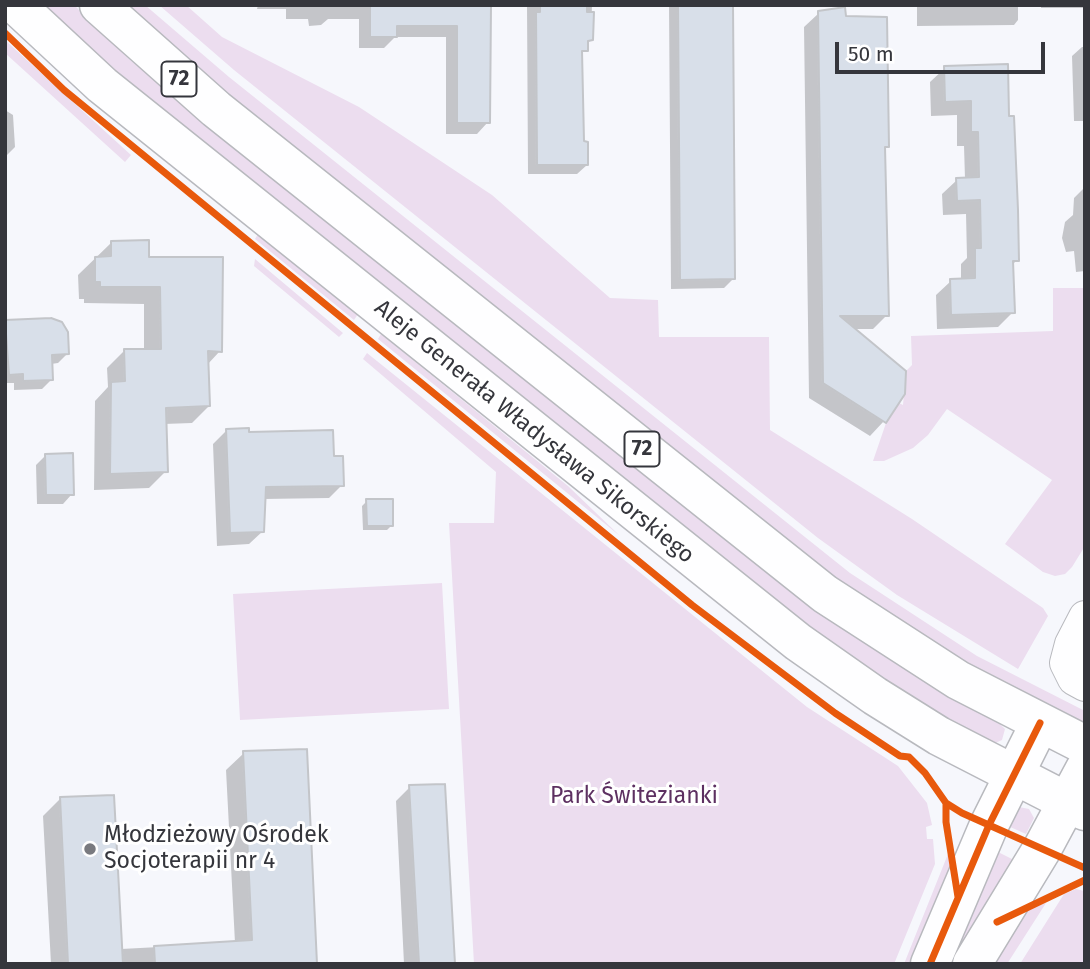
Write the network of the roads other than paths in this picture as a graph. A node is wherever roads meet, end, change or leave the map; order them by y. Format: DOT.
graph roads {
  1 [pos="16,5"];
  2 [pos="99,5"];
  3 [pos="1085,617"];
  4 [pos="1085,685"];
  5 [pos="1040,723"];
  6 [pos="1085,745"];
  7 [pos="1085,769"];
  8 [pos="1012,776"];
  9 [pos="1076,807"];
  10 [pos="930,964"];
  11 [pos="972,964"];
  1 -- 8 [label="main road, Aleje Generała Władysława Sikorskiego / 72"];
  2 -- 5 [label="main road, 72"];
  3 -- 4 [label="street"];
  5 -- 6 [label="main road, 72"];
  5 -- 8 [label="main road"];
  7 -- 9 [label="main road"];
  8 -- 9 [label="main road, Aleje Generała Władysława Sikorskiego / 72"];
  8 -- 10 [label="main road"];
  9 -- 11 [label="main road"];
}
